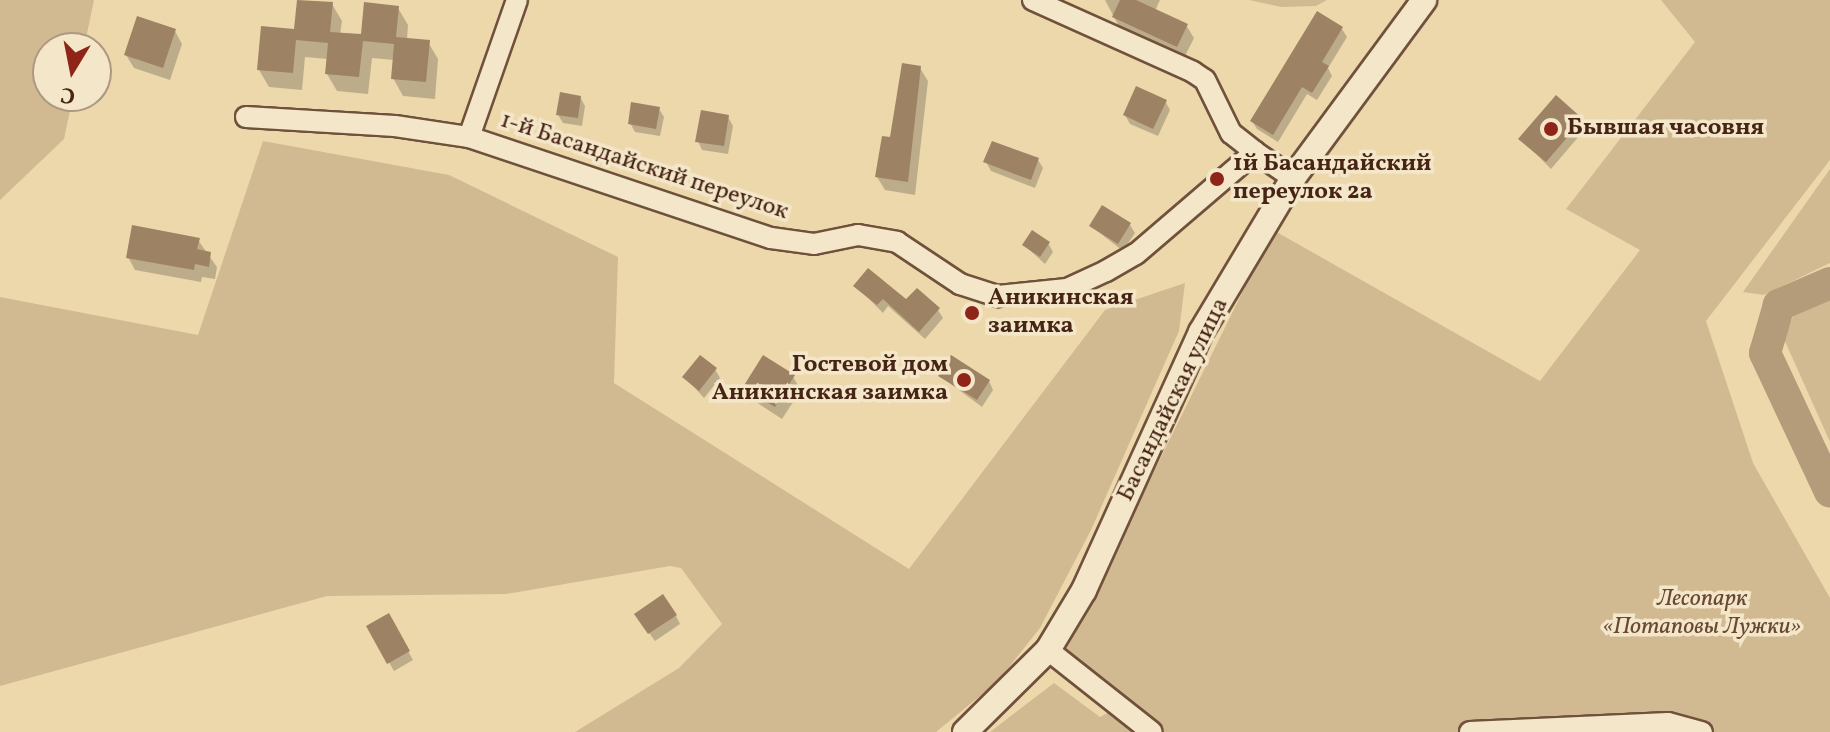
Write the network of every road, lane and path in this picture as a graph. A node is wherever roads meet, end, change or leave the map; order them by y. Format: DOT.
graph roads {
  1 [pos="517,0"];
  2 [pos="1033,0"];
  3 [pos="1424,0"];
  4 [pos="246,117"];
  5 [pos="469,137"];
  6 [pos="1255,152"];
  7 [pos="1293,178"];
  8 [pos="1048,650"];
  9 [pos="965,732"];
  10 [pos="1152,732"];
  11 [pos="1470,732"];
  12 [pos="1702,732"];
  1 -- 5 [label="street"];
  2 -- 6 [label="street"];
  3 -- 7 [label="street, Басандайская улица"];
  4 -- 5 [label="street, 1-й Басандайский переулок"];
  5 -- 6 [label="street, 1-й Басандайский переулок"];
  6 -- 7 [label="street"];
  7 -- 8 [label="street, Басандайская улица"];
  8 -- 9 [label="street, Басандайская улица"];
  8 -- 10 [label="street"];
  11 -- 12 [label="street"];
}
